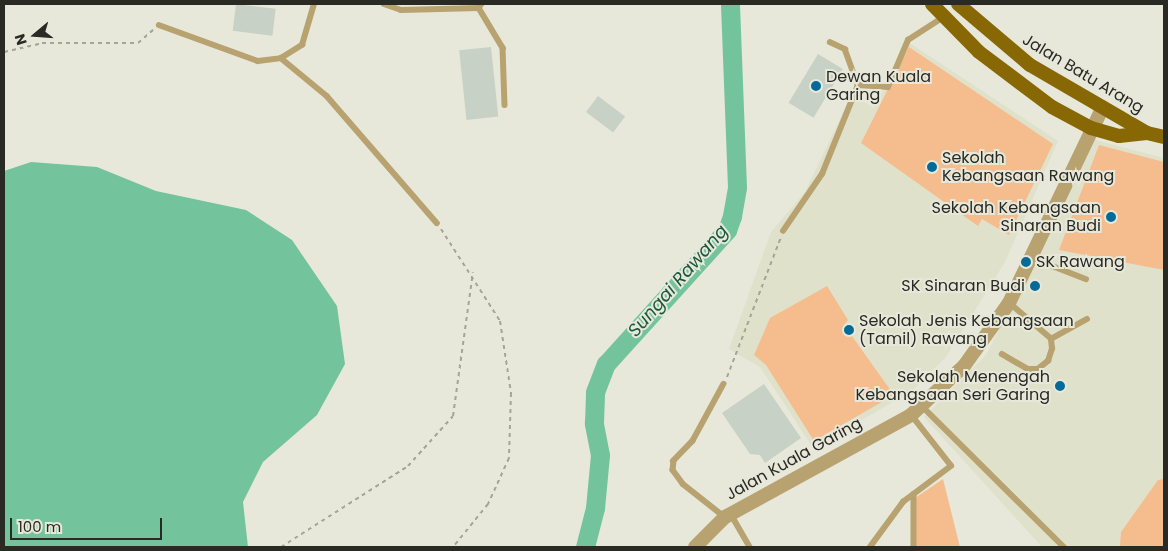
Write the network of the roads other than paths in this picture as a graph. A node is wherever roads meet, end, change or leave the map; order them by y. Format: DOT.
graph roads {
  1 [pos="314,4"];
  2 [pos="384,4"];
  3 [pos="932,4"];
  4 [pos="958,4"];
  5 [pos="481,6"];
  6 [pos="942,18"];
  7 [pos="159,25"];
  8 [pos="830,42"];
  9 [pos="281,58"];
  10 [pos="858,85"];
  11 [pos="505,105"];
  12 [pos="1103,107"];
  13 [pos="1091,128"];
  14 [pos="1147,133"];
  15 [pos="1164,137"];
  16 [pos="437,223"];
  17 [pos="783,231"];
  18 [pos="1032,257"];
  19 [pos="1086,279"];
  20 [pos="1009,303"];
  21 [pos="1087,319"];
  22 [pos="1051,339"];
  23 [pos="1002,354"];
  24 [pos="724,384"];
  25 [pos="922,406"];
  26 [pos="911,415"];
  27 [pos="914,494"];
  28 [pos="728,516"];
  29 [pos="695,547"];
  30 [pos="750,547"];
  31 [pos="870,547"];
  32 [pos="914,547"];
  33 [pos="1064,547"];
  1 -- 9 [label="lane"];
  2 -- 5 [label="lane"];
  3 -- 6 [label="main road, Jalan Batu Arang"];
  4 -- 12 [label="main road, Jalan Batu Arang"];
  5 -- 11 [label="lane"];
  6 -- 10 [label="lane"];
  6 -- 13 [label="main road, Jalan Batu Arang"];
  7 -- 9 [label="lane"];
  8 -- 10 [label="lane"];
  9 -- 16 [label="lane"];
  10 -- 17 [label="lane"];
  12 -- 13 [label="street, Jalan Kuala Garing"];
  12 -- 14 [label="main road, Jalan Batu Arang"];
  13 -- 14 [label="main road, Jalan Batu Arang"];
  13 -- 18 [label="street, Jalan Kuala Garing"];
  14 -- 15 [label="main road, Jalan Batu Arang"];
  18 -- 19 [label="lane"];
  18 -- 20 [label="street, Jalan Kuala Garing"];
  20 -- 22 [label="lane"];
  20 -- 25 [label="street, Jalan Kuala Garing"];
  21 -- 22 [label="lane"];
  22 -- 23 [label="lane"];
  24 -- 28 [label="lane"];
  25 -- 26 [label="street, Jalan Kuala Garing"];
  25 -- 33 [label="lane"];
  26 -- 27 [label="lane"];
  26 -- 28 [label="street, Jalan Kuala Garing"];
  27 -- 31 [label="lane"];
  27 -- 32 [label="lane"];
  28 -- 29 [label="street, Jalan Kuala Garing"];
  28 -- 30 [label="lane"];
}
